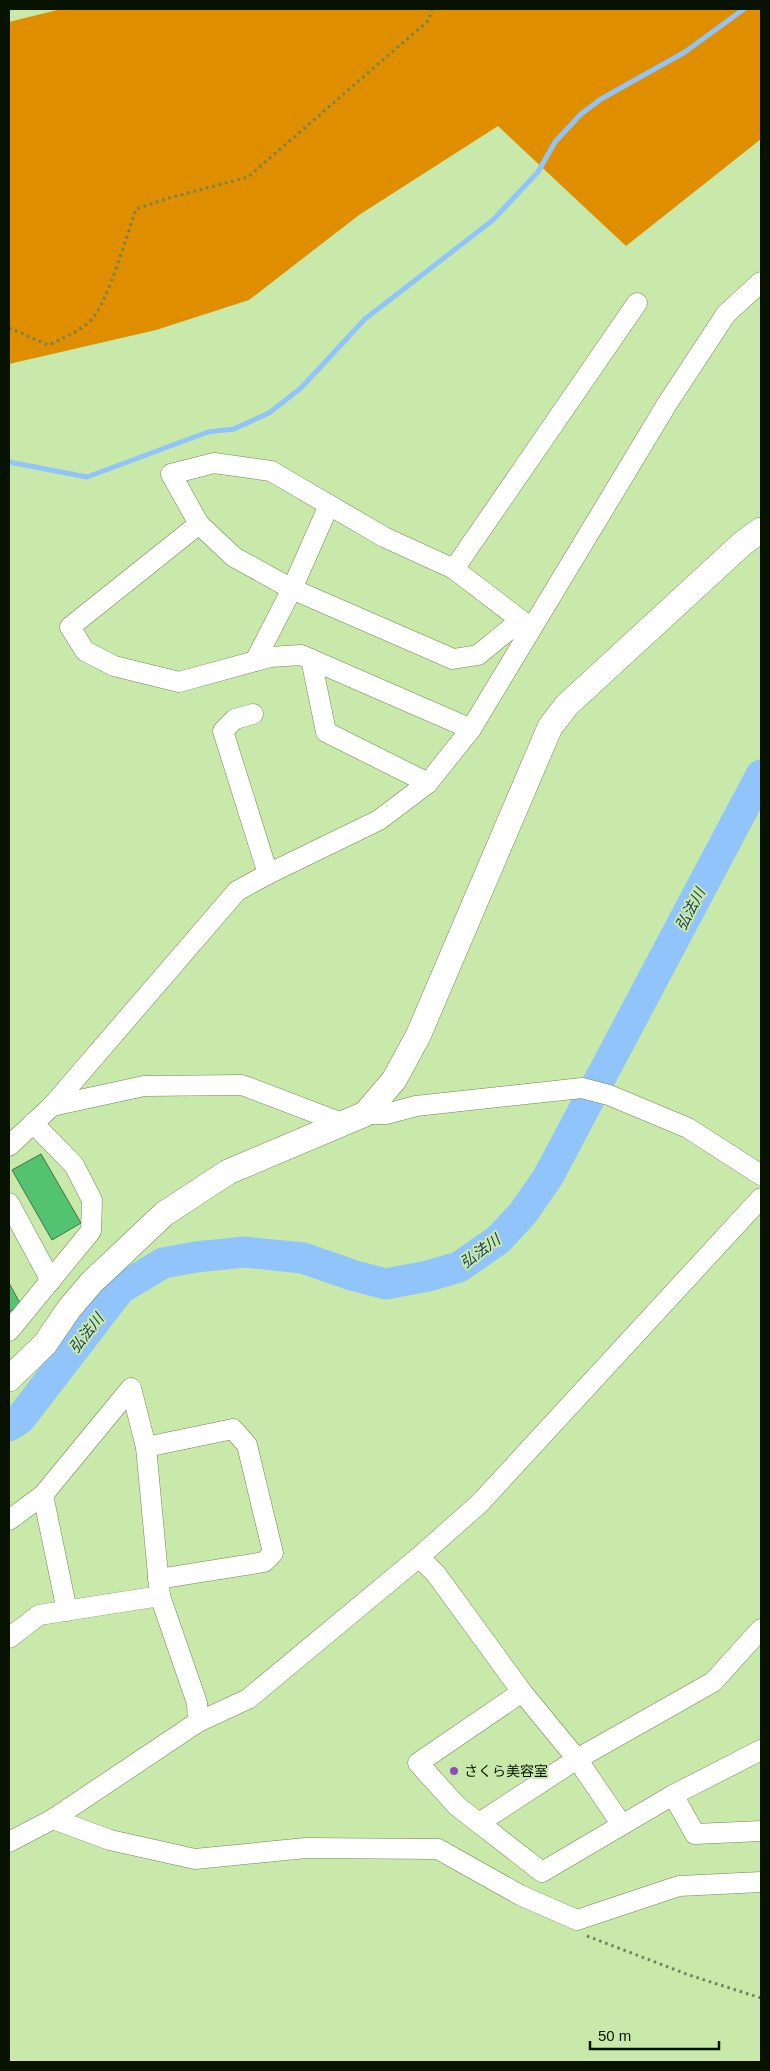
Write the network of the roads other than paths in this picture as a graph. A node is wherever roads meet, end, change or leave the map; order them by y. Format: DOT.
graph roads {
  1 [pos="761,282"];
  2 [pos="637,303"];
  3 [pos="329,505"];
  4 [pos="199,524"];
  5 [pos="761,530"];
  6 [pos="454,569"];
  7 [pos="292,589"];
  8 [pos="526,624"];
  9 [pos="311,659"];
  10 [pos="255,661"];
  11 [pos="253,714"];
  12 [pos="471,729"];
  13 [pos="428,783"];
  14 [pos="268,874"];
  15 [pos="52,1106"];
  16 [pos="353,1119"];
  17 [pos="33,1124"];
  18 [pos="9,1146"];
  19 [pos="761,1175"];
  20 [pos="761,1198"];
  21 [pos="9,1203"];
  22 [pos="51,1281"];
  23 [pos="9,1331"];
  24 [pos="9,1379"];
  25 [pos="146,1447"];
  26 [pos="43,1495"];
  27 [pos="9,1520"];
  28 [pos="419,1558"];
  29 [pos="159,1587"];
  30 [pos="67,1612"];
  31 [pos="761,1629"];
  32 [pos="9,1638"];
  33 [pos="522,1692"];
  34 [pos="198,1722"];
  35 [pos="761,1750"];
  36 [pos="577,1759"];
  37 [pos="673,1795"];
  38 [pos="53,1820"];
  39 [pos="9,1822"];
  40 [pos="479,1823"];
  41 [pos="622,1825"];
  42 [pos="31,1829"];
  43 [pos="761,1831"];
  44 [pos="9,1842"];
  45 [pos="761,1882"];
  1 -- 8 [label="street"];
  2 -- 6 [label="street"];
  3 -- 4 [label="street"];
  3 -- 6 [label="street"];
  3 -- 7 [label="street"];
  4 -- 7 [label="street"];
  4 -- 10 [label="street"];
  5 -- 16 [label="street"];
  6 -- 8 [label="street"];
  7 -- 8 [label="street"];
  7 -- 10 [label="street"];
  8 -- 12 [label="street"];
  9 -- 10 [label="street"];
  9 -- 12 [label="street"];
  9 -- 13 [label="street"];
  11 -- 14 [label="street"];
  12 -- 13 [label="street"];
  13 -- 14 [label="street"];
  14 -- 15 [label="street"];
  15 -- 16 [label="street"];
  15 -- 17 [label="street"];
  16 -- 19 [label="street"];
  16 -- 24 [label="street"];
  17 -- 18 [label="street"];
  17 -- 22 [label="street"];
  20 -- 28 [label="street"];
  21 -- 22 [label="street"];
  22 -- 23 [label="street"];
  25 -- 26 [label="street"];
  25 -- 29 [label="street"];
  25 -- 29 [label="street"];
  26 -- 27 [label="street"];
  26 -- 30 [label="street"];
  28 -- 33 [label="street"];
  28 -- 34 [label="street"];
  29 -- 30 [label="street"];
  29 -- 34 [label="street"];
  30 -- 32 [label="street"];
  31 -- 36 [label="street"];
  33 -- 36 [label="street"];
  33 -- 40 [label="street"];
  34 -- 38 [label="street"];
  35 -- 37 [label="street"];
  36 -- 40 [label="street"];
  36 -- 41 [label="street"];
  37 -- 41 [label="street"];
  37 -- 43 [label="street"];
  38 -- 42 [label="street"];
  38 -- 45 [label="street"];
  39 -- 42 [label="street"];
  40 -- 41 [label="street"];
  42 -- 44 [label="street"];
}
